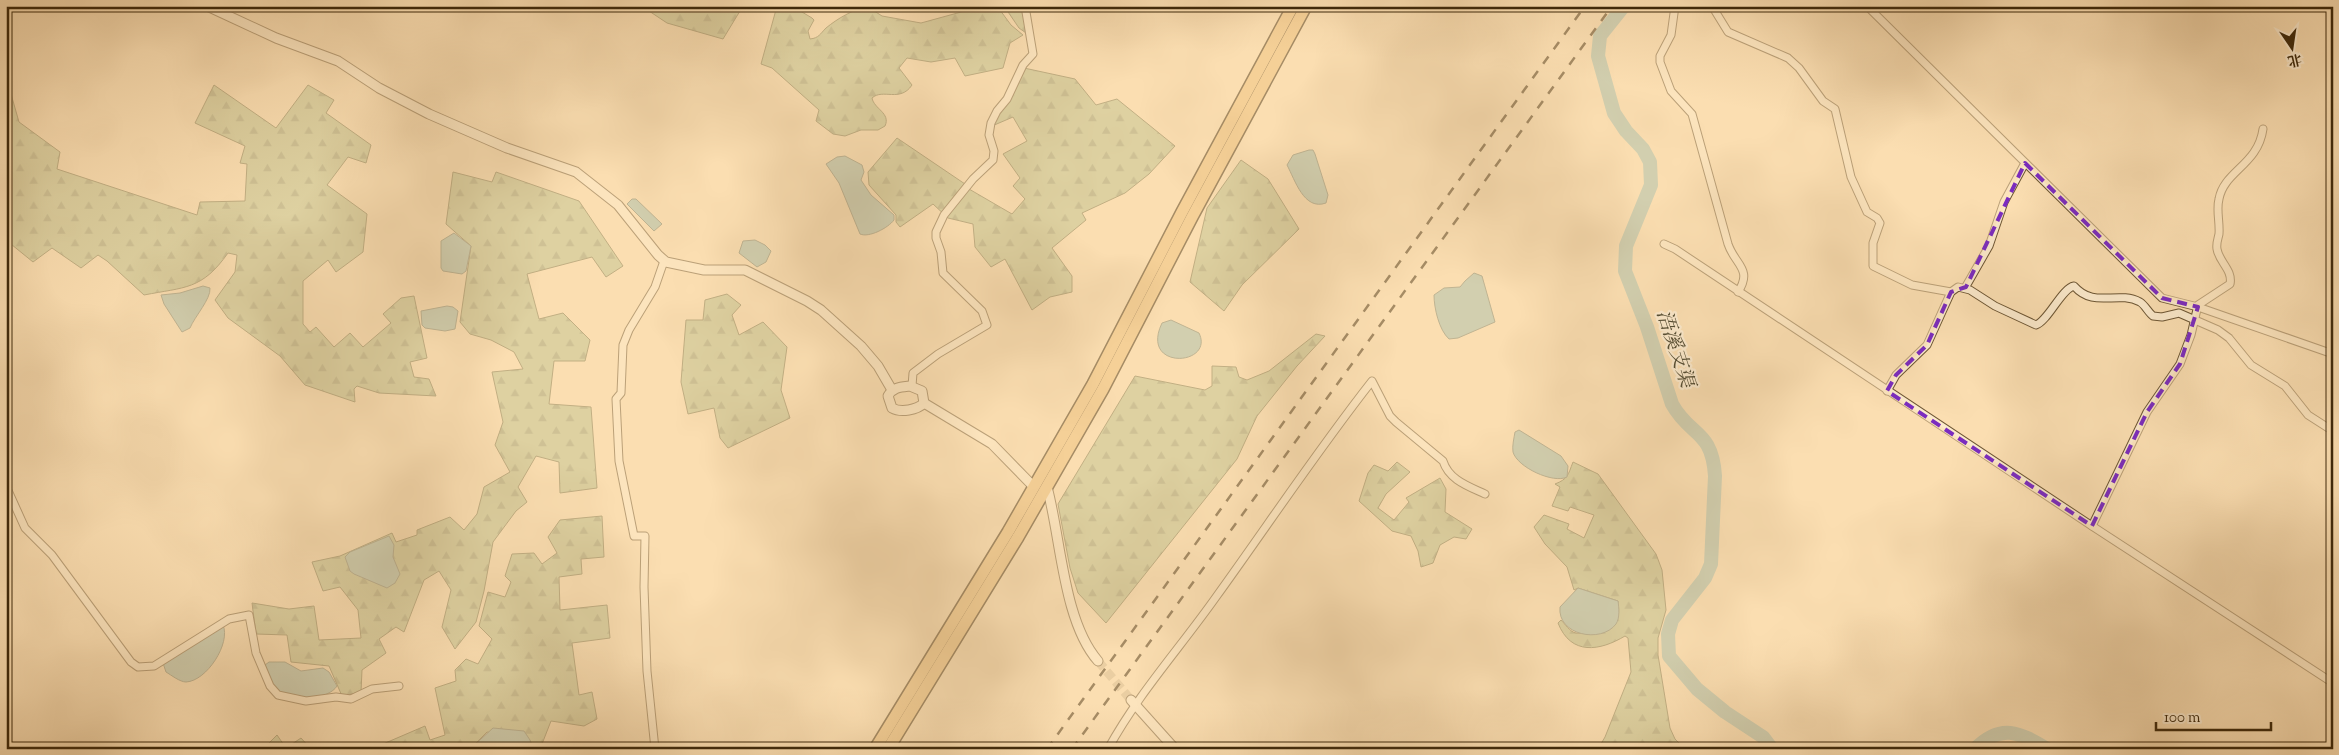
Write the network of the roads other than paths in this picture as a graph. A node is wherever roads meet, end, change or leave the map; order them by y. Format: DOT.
graph roads {
  1 [pos="207,6"];
  2 [pos="1025,6"];
  3 [pos="1293,6"];
  4 [pos="1306,6"];
  5 [pos="1675,6"];
  6 [pos="1712,6"];
  7 [pos="1867,6"];
  8 [pos="2263,129"];
  9 [pos="2025,163"];
  10 [pos="1664,244"];
  11 [pos="664,261"];
  12 [pos="1965,288"];
  13 [pos="1738,292"];
  14 [pos="1951,292"];
  15 [pos="2198,307"];
  16 [pos="2196,320"];
  17 [pos="2333,354"];
  18 [pos="912,386"];
  19 [pos="892,390"];
  20 [pos="1887,391"];
  21 [pos="924,403"];
  22 [pos="2333,431"];
  23 [pos="6,486"];
  24 [pos="1034,487"];
  25 [pos="1047,487"];
  26 [pos="1485,494"];
  27 [pos="2092,526"];
  28 [pos="1098,661"];
  29 [pos="2333,683"];
  30 [pos="399,686"];
  31 [pos="1133,702"];
  32 [pos="655,749"];
  33 [pos="874,749"];
  34 [pos="888,749"];
  35 [pos="1108,749"];
  36 [pos="1175,749"];
  1 -- 11 [label="street"];
  2 -- 18 [label="street"];
  3 -- 24 [label="main road"];
  4 -- 25 [label="main road"];
  5 -- 13 [label="street"];
  6 -- 14 [label="street"];
  7 -- 9 [label="street"];
  8 -- 15 [label="street"];
  9 -- 12 [label="street"];
  9 -- 15 [label="street"];
  10 -- 13 [label="street"];
  11 -- 19 [label="street"];
  11 -- 32 [label="street"];
  12 -- 14 [label="street"];
  12 -- 16 [label="street"];
  13 -- 20 [label="street"];
  14 -- 20 [label="street"];
  15 -- 16 [label="street"];
  15 -- 17 [label="street"];
  16 -- 22 [label="street"];
  16 -- 27 [label="street"];
  18 -- 19 [label="street"];
  18 -- 21 [label="street"];
  19 -- 21 [label="street"];
  20 -- 27 [label="street"];
  21 -- 24 [label="street"];
  23 -- 30 [label="street"];
  24 -- 33 [label="main road"];
  25 -- 28 [label="street"];
  25 -- 34 [label="main road"];
  26 -- 31 [label="street"];
  27 -- 29 [label="street"];
  31 -- 35 [label="street"];
  31 -- 36 [label="street"];
}
